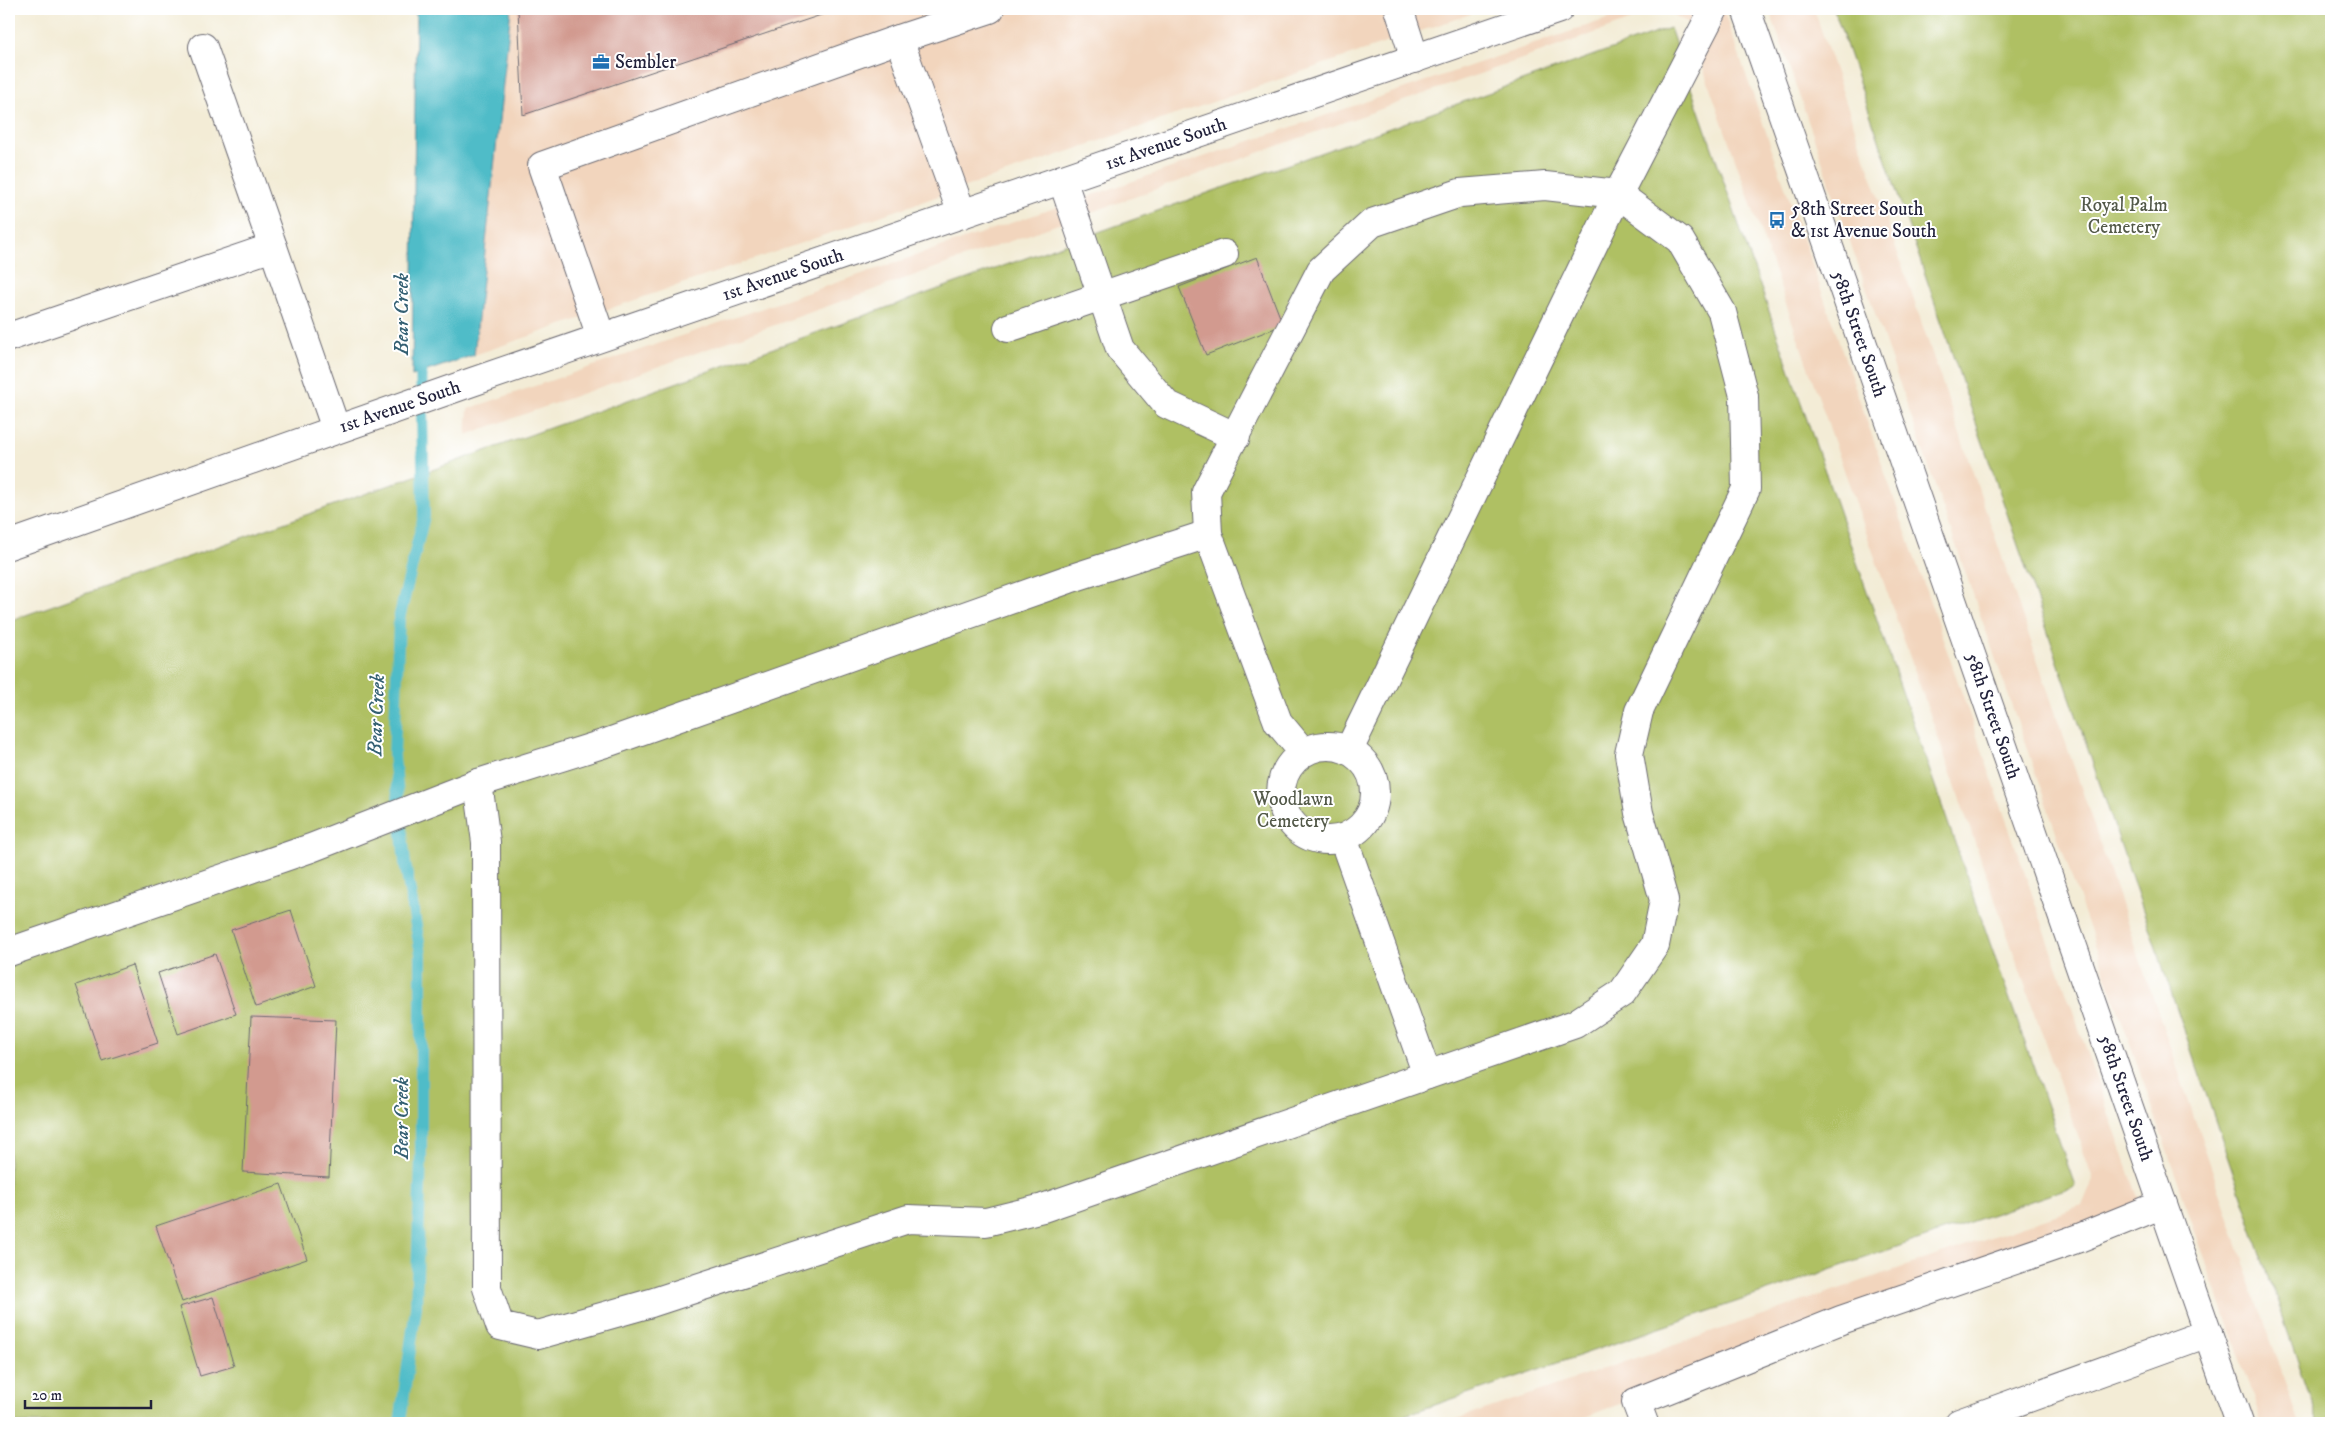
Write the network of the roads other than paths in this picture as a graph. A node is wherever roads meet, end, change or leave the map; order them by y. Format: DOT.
graph roads {
  1 [pos="990,9"];
  2 [pos="1399,9"];
  3 [pos="1559,9"];
  4 [pos="1714,9"];
  5 [pos="1746,9"];
  6 [pos="899,39"];
  7 [pos="202,47"];
  8 [pos="1415,58"];
  9 [pos="1062,179"];
  10 [pos="1618,194"];
  11 [pos="962,214"];
  12 [pos="273,247"];
  13 [pos="1224,254"];
  14 [pos="1102,296"];
  15 [pos="1008,328"];
  16 [pos="9,337"];
  17 [pos="601,337"];
  18 [pos="343,427"];
  19 [pos="1236,437"];
  20 [pos="1208,534"];
  21 [pos="9,545"];
  22 [pos="1349,750"];
  23 [pos="1303,752"];
  24 [pos="478,783"];
  25 [pos="1343,838"];
  26 [pos="9,952"];
  27 [pos="1427,1075"];
  28 [pos="2163,1204"];
  29 [pos="2208,1333"];
  30 [pos="1644,1423"];
  31 [pos="1960,1423"];
  32 [pos="2239,1423"];
  1 -- 6 [label="main road"];
  2 -- 8 [label="main road"];
  3 -- 8 [label="main road, 1st Avenue South"];
  4 -- 10 [label="main road"];
  5 -- 28 [label="main road, 58th Street South"];
  6 -- 11 [label="main road"];
  6 -- 17 [label="main road"];
  7 -- 12 [label="main road"];
  8 -- 9 [label="main road, 1st Avenue South"];
  9 -- 11 [label="main road, 1st Avenue South"];
  9 -- 14 [label="main road"];
  10 -- 19 [label="main road"];
  10 -- 22 [label="main road"];
  10 -- 27 [label="main road"];
  11 -- 17 [label="main road, 1st Avenue South"];
  12 -- 16 [label="main road"];
  12 -- 18 [label="main road"];
  13 -- 14 [label="main road"];
  14 -- 15 [label="main road"];
  14 -- 19 [label="main road"];
  17 -- 18 [label="main road, 1st Avenue South"];
  18 -- 21 [label="main road, 1st Avenue South"];
  19 -- 20 [label="main road"];
  20 -- 23 [label="main road"];
  20 -- 24 [label="main road"];
  22 -- 23 [label="main road"];
  22 -- 25 [label="main road"];
  23 -- 25 [label="main road"];
  24 -- 26 [label="main road"];
  24 -- 27 [label="main road"];
  25 -- 27 [label="main road"];
  28 -- 29 [label="main road, 58th Street South"];
  28 -- 30 [label="main road"];
  29 -- 31 [label="main road"];
  29 -- 32 [label="main road, 58th Street South"];
}
